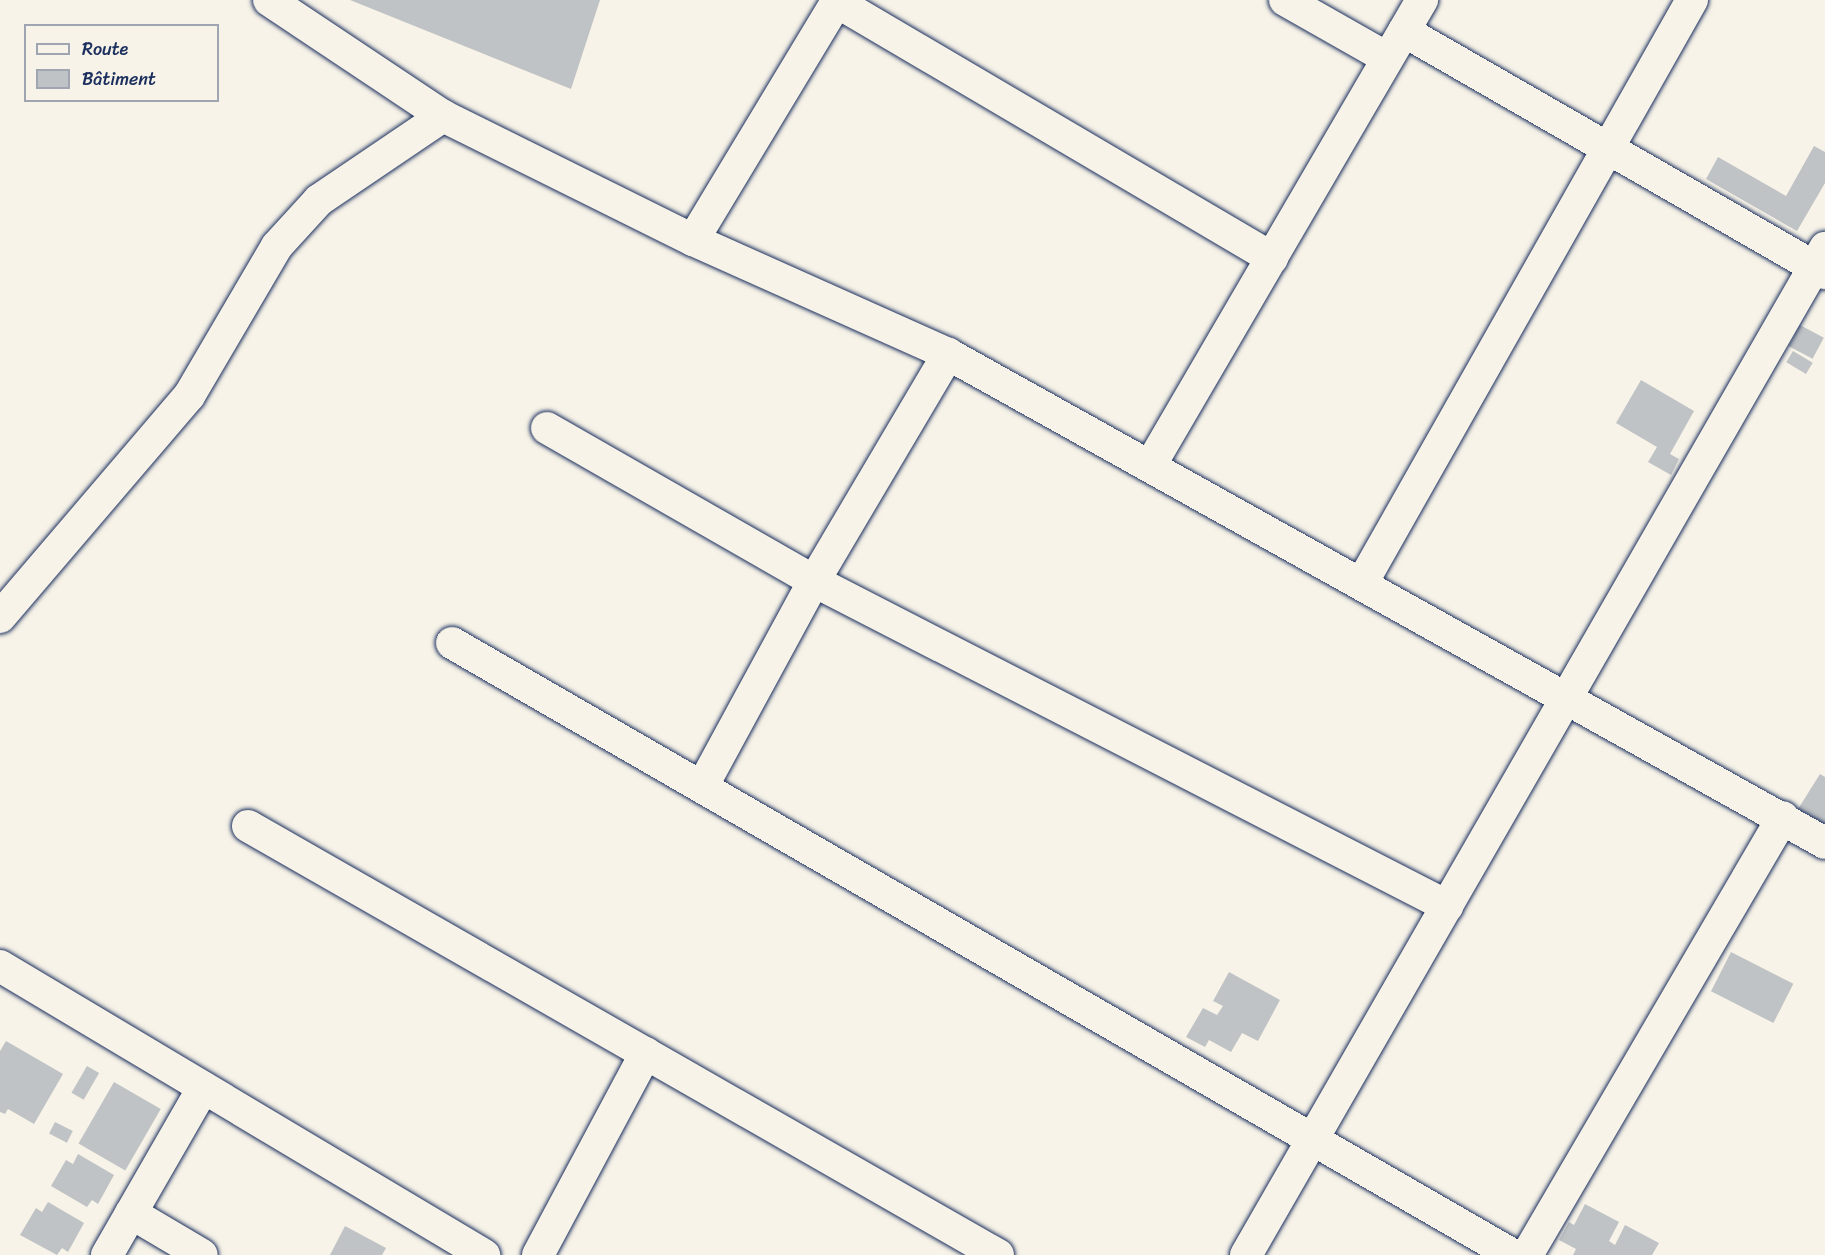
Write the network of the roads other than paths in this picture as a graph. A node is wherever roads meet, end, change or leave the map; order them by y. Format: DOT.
graph roads {
  1 [pos="269,0"];
  2 [pos="1285,0"];
  3 [pos="1422,0"];
  4 [pos="1692,0"];
  5 [pos="838,1"];
  6 [pos="1404,31"];
  7 [pos="1387,58"];
  8 [pos="443,116"];
  9 [pos="1609,148"];
  10 [pos="693,240"];
  11 [pos="1272,258"];
  12 [pos="1821,263"];
  13 [pos="948,354"];
  14 [pos="547,428"];
  15 [pos="1150,466"];
  16 [pos="814,581"];
  17 [pos="1362,583"];
  18 [pos="0,617"];
  19 [pos="452,643"];
  20 [pos="1565,699"];
  21 [pos="702,787"];
  22 [pos="1783,818"];
  23 [pos="248,826"];
  24 [pos="1825,843"];
  25 [pos="1447,906"];
  26 [pos="0,966"];
  27 [pos="646,1053"];
  28 [pos="203,1088"];
  29 [pos="1312,1139"];
  30 [pos="131,1213"];
  31 [pos="107,1255"];
  32 [pos="202,1255"];
  33 [pos="484,1255"];
  34 [pos="538,1255"];
  35 [pos="998,1255"];
  36 [pos="1246,1255"];
  37 [pos="1513,1255"];
  38 [pos="1527,1255"];
  1 -- 8 [label="street"];
  2 -- 7 [label="street"];
  3 -- 6 [label="street"];
  4 -- 9 [label="street"];
  5 -- 10 [label="street"];
  5 -- 11 [label="street"];
  6 -- 7 [label="street"];
  6 -- 9 [label="street"];
  7 -- 11 [label="street"];
  8 -- 10 [label="street"];
  8 -- 18 [label="street"];
  9 -- 12 [label="street"];
  9 -- 17 [label="street"];
  10 -- 13 [label="street"];
  11 -- 15 [label="street"];
  12 -- 20 [label="street"];
  13 -- 15 [label="street"];
  13 -- 16 [label="street"];
  14 -- 16 [label="street"];
  15 -- 17 [label="street"];
  16 -- 21 [label="street"];
  16 -- 25 [label="street"];
  17 -- 20 [label="street"];
  19 -- 21 [label="street"];
  20 -- 22 [label="street"];
  20 -- 25 [label="street"];
  21 -- 29 [label="street"];
  22 -- 24 [label="street"];
  22 -- 38 [label="street"];
  23 -- 27 [label="street"];
  25 -- 29 [label="street"];
  26 -- 28 [label="street"];
  27 -- 34 [label="street"];
  27 -- 35 [label="street"];
  28 -- 30 [label="street"];
  28 -- 33 [label="street"];
  29 -- 36 [label="street"];
  29 -- 37 [label="street"];
  30 -- 31 [label="street"];
  30 -- 32 [label="street"];
}
